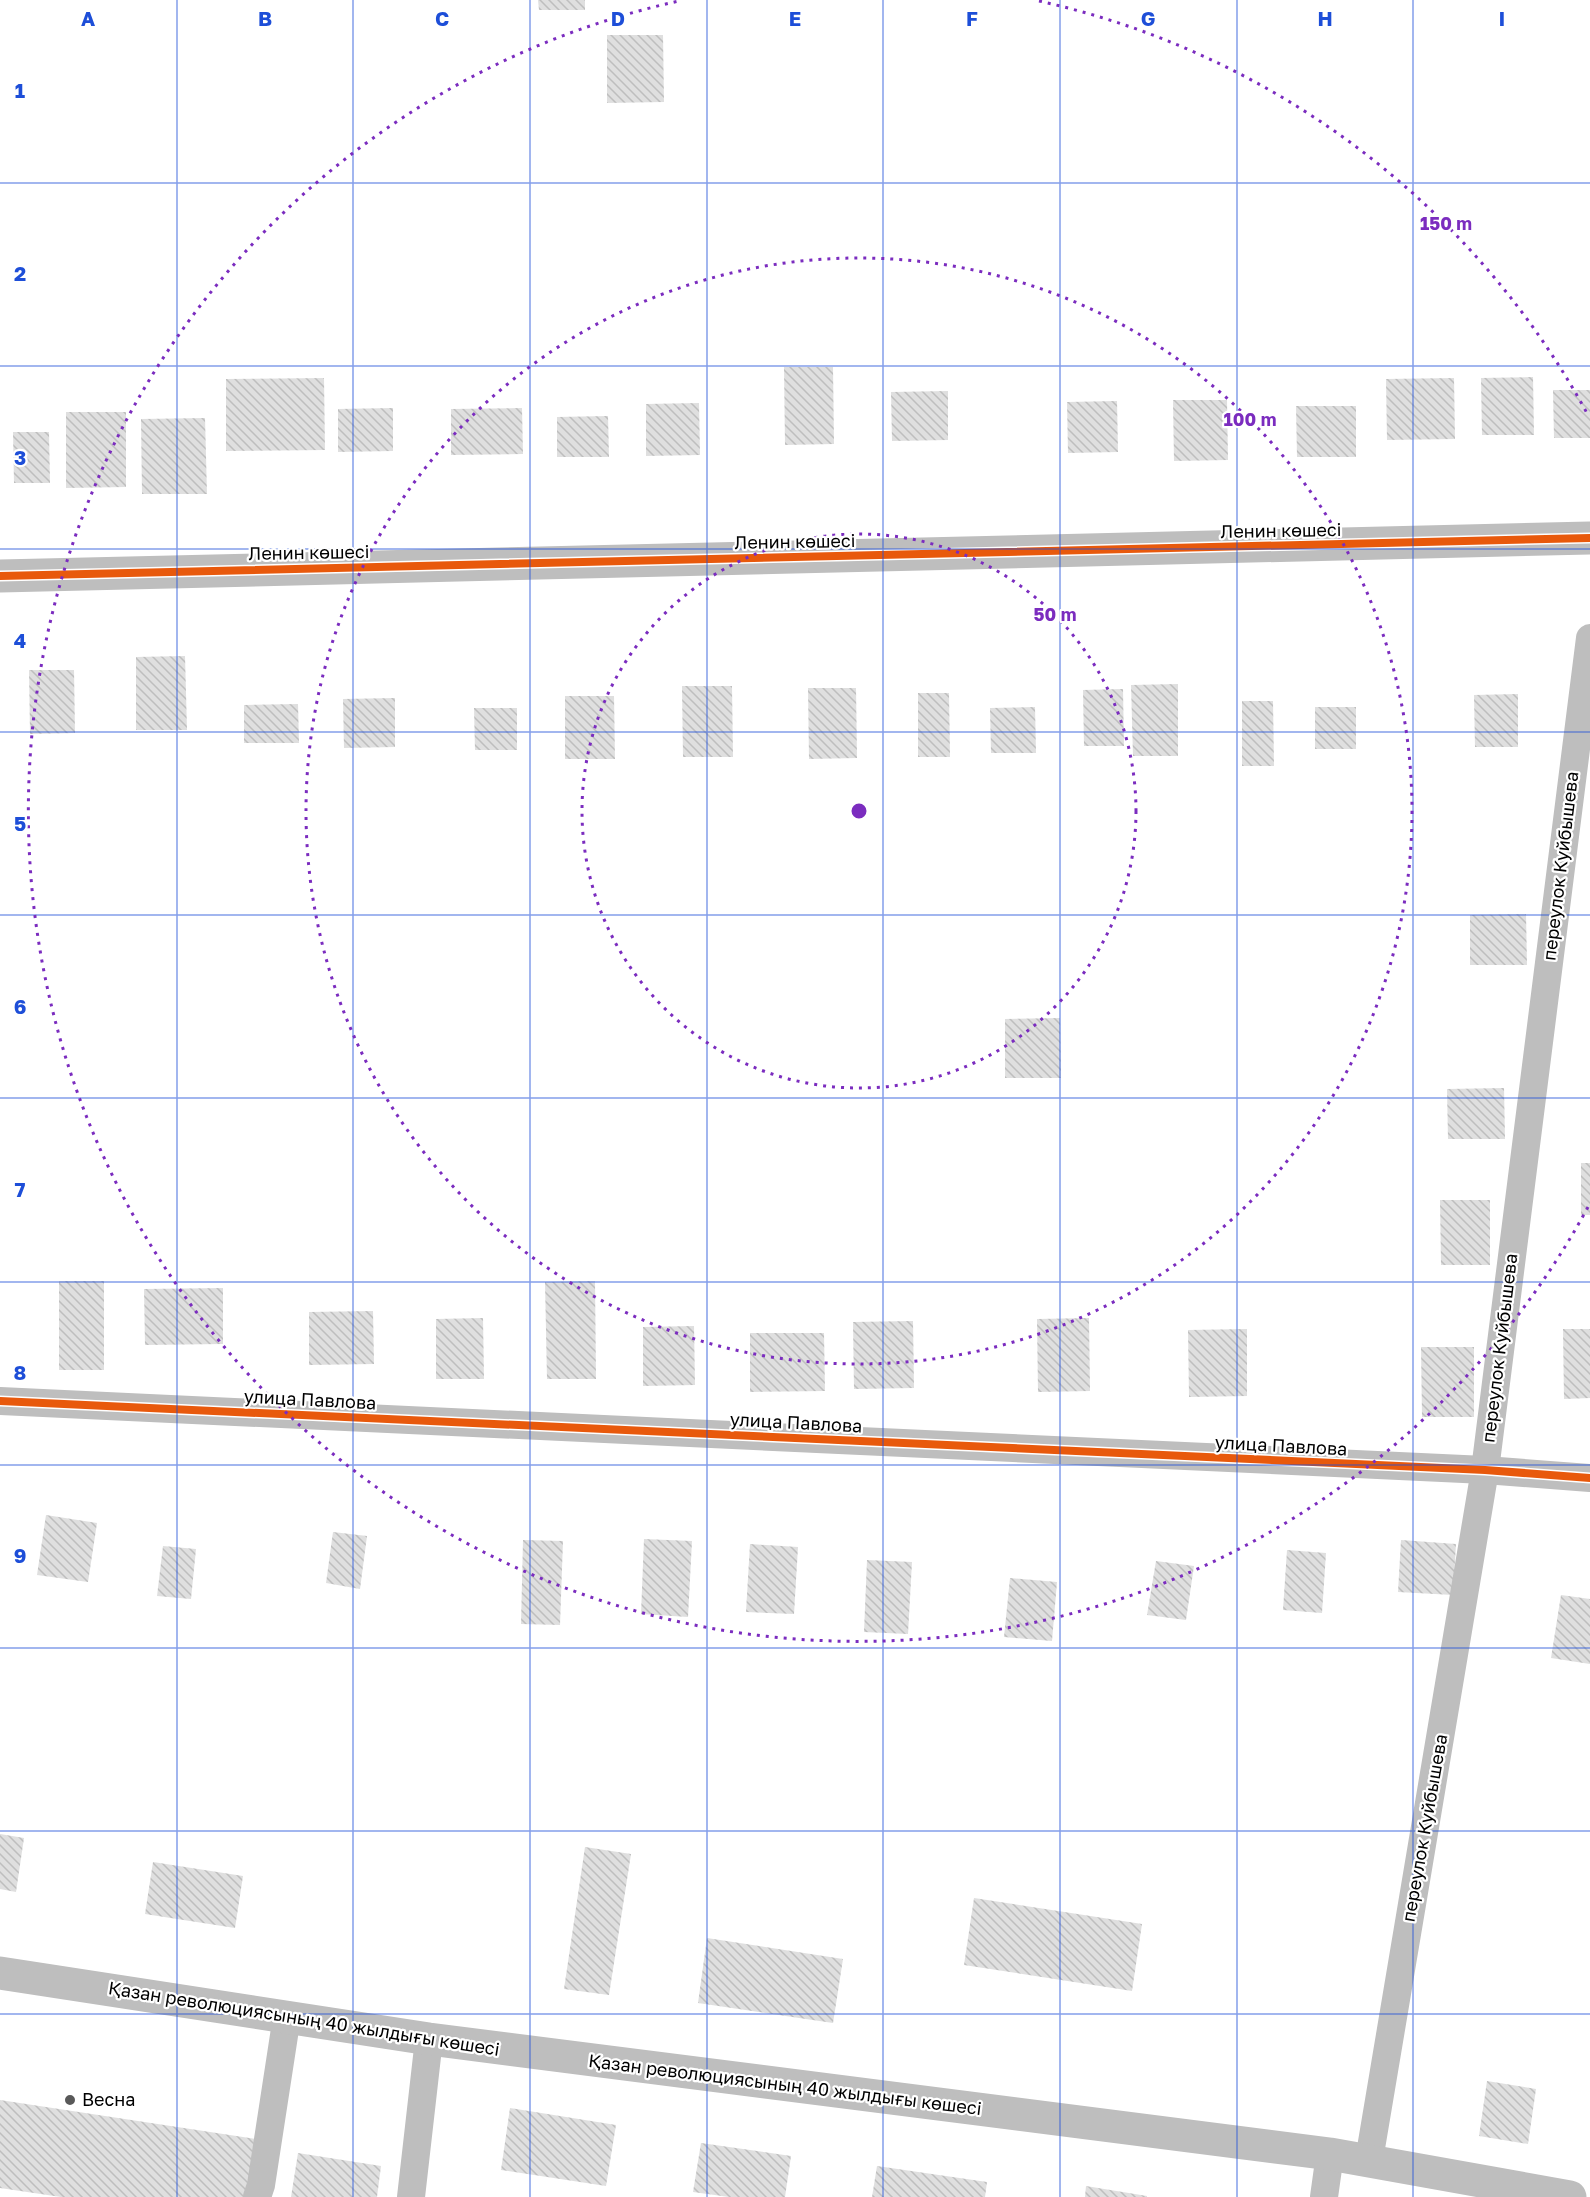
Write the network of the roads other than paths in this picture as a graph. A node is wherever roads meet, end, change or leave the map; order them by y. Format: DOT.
graph roads {
  1 [pos="1590,538"];
  2 [pos="0,576"];
  3 [pos="1590,638"];
  4 [pos="0,1401"];
  5 [pos="1485,1470"];
  6 [pos="1590,1478"];
  7 [pos="0,1974"];
  8 [pos="287,2016"];
  9 [pos="429,2039"];
  10 [pos="1330,2154"];
  11 [pos="1369,2160"];
  12 [pos="257,2197"];
  13 [pos="411,2197"];
  14 [pos="1324,2197"];
  15 [pos="1570,2197"];
  1 -- 2 [label="street, Ленин көшесі"];
  3 -- 5 [label="street, переулок Куйбышева"];
  4 -- 5 [label="street, улица Павлова"];
  5 -- 6 [label="street, улица Павлова"];
  5 -- 11 [label="street, переулок Куйбышева"];
  7 -- 8 [label="street, Қазан революциясының 40 жылдығы көшесі"];
  8 -- 9 [label="street, Қазан революциясының 40 жылдығы көшесі"];
  8 -- 12 [label="street"];
  9 -- 10 [label="street, Қазан революциясының 40 жылдығы көшесі"];
  9 -- 13 [label="street"];
  10 -- 11 [label="street, Қазан революциясының 40 жылдығы көшесі"];
  10 -- 14 [label="street"];
  11 -- 15 [label="street, Қазан революциясының 40 жылдығы көшесі"];
}
